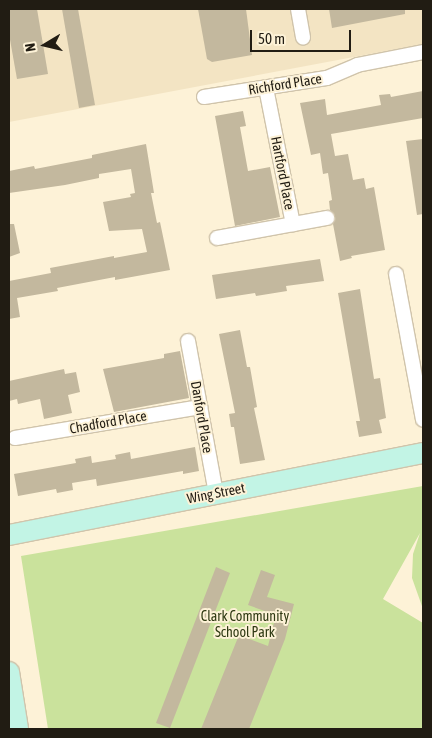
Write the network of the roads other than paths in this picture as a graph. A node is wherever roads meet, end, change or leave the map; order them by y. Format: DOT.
graph roads {
  1 [pos="298,9"];
  2 [pos="303,38"];
  3 [pos="423,52"];
  4 [pos="266,88"];
  5 [pos="204,97"];
  6 [pos="327,218"];
  7 [pos="293,224"];
  8 [pos="217,238"];
  9 [pos="396,274"];
  10 [pos="188,341"];
  11 [pos="200,406"];
  12 [pos="423,420"];
  13 [pos="15,438"];
  14 [pos="423,453"];
  15 [pos="216,493"];
  16 [pos="9,535"];
  17 [pos="9,672"];
  18 [pos="18,729"];
  1 -- 2 [label="street"];
  3 -- 4 [label="street, Richford Place"];
  4 -- 5 [label="street, Richford Place"];
  4 -- 7 [label="street, Hartford Place"];
  6 -- 7 [label="street, Hartford Place"];
  7 -- 8 [label="street"];
  9 -- 12 [label="street"];
  10 -- 11 [label="street, Danford Place"];
  11 -- 13 [label="street, Chadford Place"];
  11 -- 15 [label="street, Danford Place"];
  14 -- 15 [label="street, Wing Street"];
  15 -- 16 [label="street, Wing Street"];
  17 -- 18 [label="street"];
}
